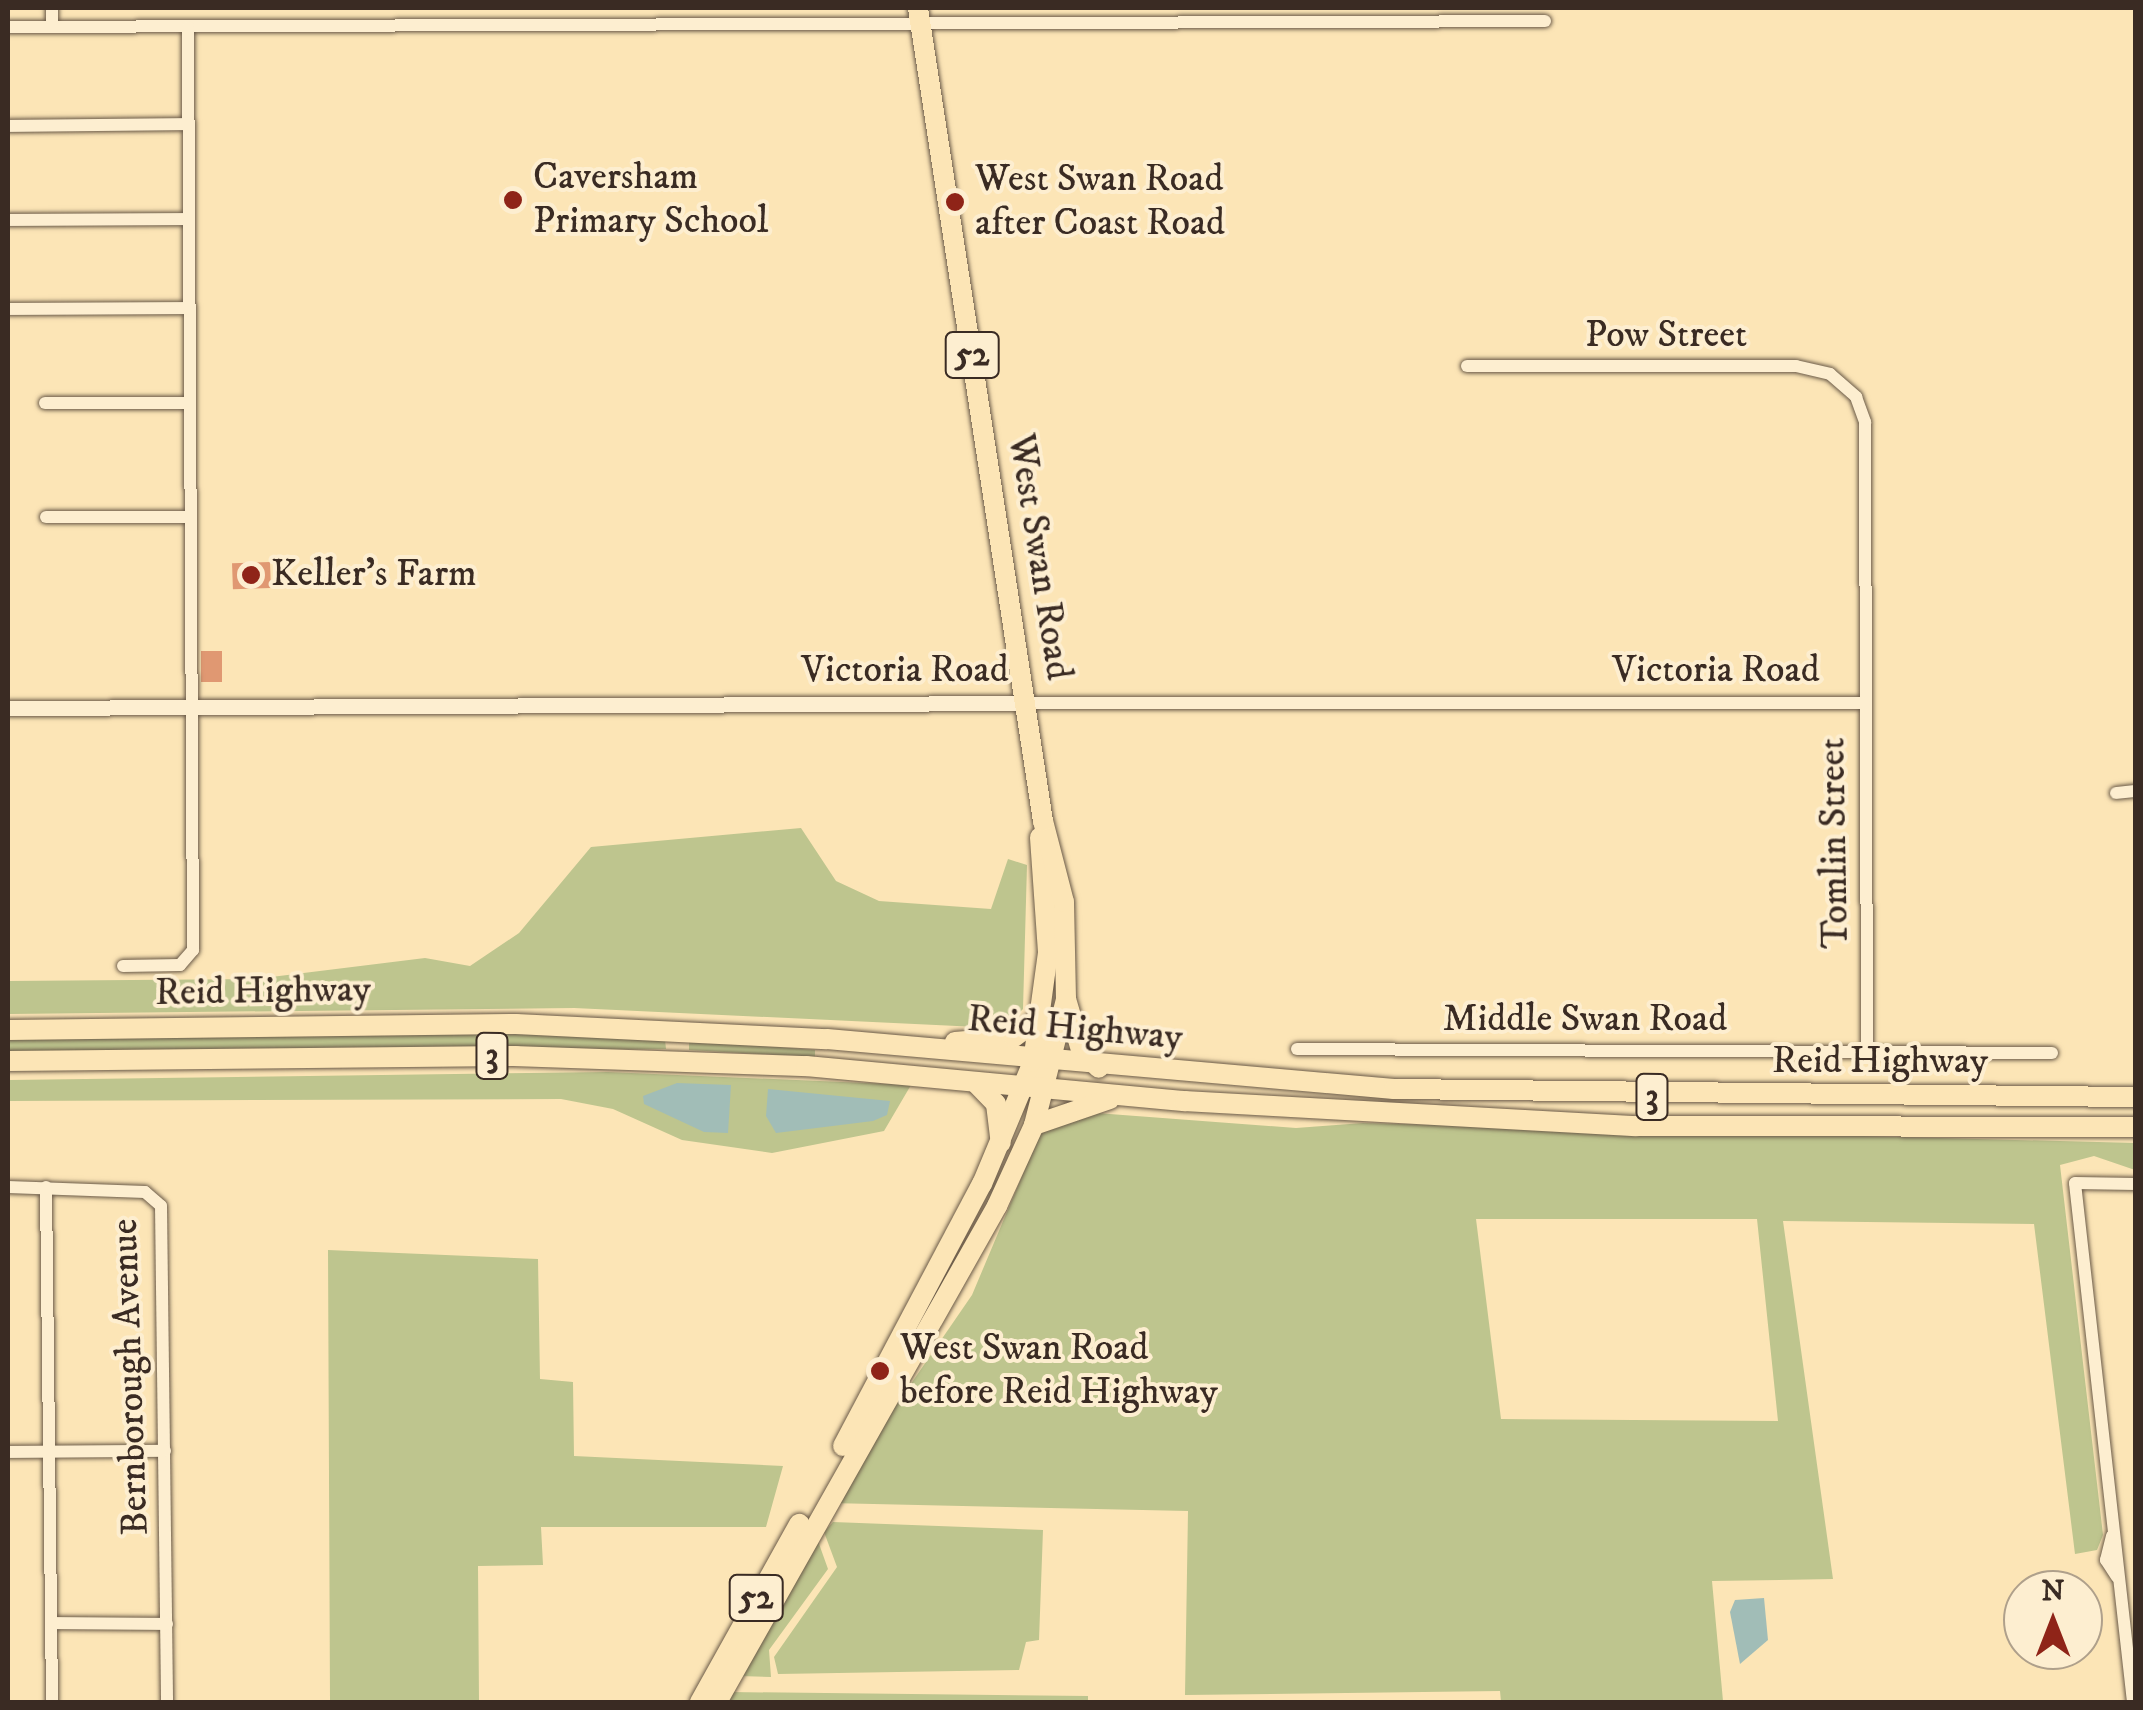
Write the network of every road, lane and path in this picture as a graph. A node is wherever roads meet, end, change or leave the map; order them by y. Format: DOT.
graph roads {
  1 [pos="52,8"];
  2 [pos="919,16"];
  3 [pos="1545,21"];
  4 [pos="52,27"];
  5 [pos="188,27"];
  6 [pos="8,28"];
  7 [pos="188,124"];
  8 [pos="8,126"];
  9 [pos="188,219"];
  10 [pos="8,220"];
  11 [pos="189,308"];
  12 [pos="8,309"];
  13 [pos="1467,366"];
  14 [pos="1856,396"];
  15 [pos="189,403"];
  16 [pos="44,404"];
  17 [pos="189,516"];
  18 [pos="46,517"];
  19 [pos="1026,702"];
  20 [pos="1864,703"];
  21 [pos="192,707"];
  22 [pos="8,708"];
  23 [pos="2136,791"];
  24 [pos="2116,792"];
  25 [pos="1043,820"];
  26 [pos="123,966"];
  27 [pos="1066,999"];
  28 [pos="1042,1017"];
  29 [pos="8,1030"];
  30 [pos="1297,1049"];
  31 [pos="930,1050"];
  32 [pos="1867,1051"];
  33 [pos="2052,1053"];
  34 [pos="8,1061"];
  35 [pos="1043,1063"];
  36 [pos="1099,1068"];
  37 [pos="976,1082"];
  38 [pos="1035,1088"];
  39 [pos="1116,1096"];
  40 [pos="2136,1096"];
  41 [pos="1034,1125"];
  42 [pos="2136,1128"];
  43 [pos="1001,1143"];
  44 [pos="2136,1184"];
  45 [pos="8,1187"];
  46 [pos="46,1187"];
  47 [pos="166,1451"];
  48 [pos="8,1452"];
  49 [pos="51,1452"];
  50 [pos="52,1624"];
  51 [pos="167,1624"];
  52 [pos="52,1702"];
  53 [pos="168,1702"];
  54 [pos="700,1702"];
  55 [pos="717,1702"];
  56 [pos="2133,1702"];
  1 -- 4 [label="street"];
  2 -- 3 [label="street"];
  2 -- 5 [label="street"];
  2 -- 19 [label="main road, West Swan Road / 52"];
  4 -- 5 [label="street"];
  4 -- 6 [label="street"];
  5 -- 7 [label="street"];
  7 -- 8 [label="street"];
  7 -- 9 [label="street"];
  9 -- 10 [label="street"];
  9 -- 11 [label="street"];
  11 -- 12 [label="street"];
  11 -- 15 [label="street"];
  13 -- 14 [label="street, Pow Street"];
  14 -- 20 [label="street, Tomlin Street"];
  15 -- 16 [label="street"];
  15 -- 17 [label="street"];
  17 -- 18 [label="street"];
  17 -- 21 [label="street"];
  19 -- 20 [label="street, Victoria Road"];
  19 -- 21 [label="street, Victoria Road"];
  19 -- 25 [label="main road, West Swan Road / 52"];
  20 -- 32 [label="street, Tomlin Street"];
  21 -- 22 [label="street, Victoria Road"];
  21 -- 26 [label="street"];
  23 -- 24 [label="street"];
  25 -- 27 [label="main road, West Swan Road / 52"];
  25 -- 28 [label="main road, West Swan Road / 52"];
  27 -- 35 [label="main road, West Swan Road / 52"];
  27 -- 36 [label="main road"];
  28 -- 31 [label="main road"];
  28 -- 35 [label="main road, West Swan Road / 52"];
  29 -- 31 [label="main road, Reid Highway / 3"];
  30 -- 32 [label="street, Middle Swan Road"];
  31 -- 35 [label="main road, Reid Highway / 3"];
  32 -- 33 [label="street, Middle Swan Road"];
  34 -- 37 [label="main road, Reid Highway / 3"];
  35 -- 36 [label="main road, Reid Highway / 3"];
  35 -- 38 [label="main road, West Swan Road / 52"];
  36 -- 40 [label="main road, Reid Highway / 3"];
  37 -- 38 [label="main road, Reid Highway / 3"];
  37 -- 43 [label="main road"];
  38 -- 39 [label="main road, Reid Highway / 3"];
  38 -- 41 [label="main road, West Swan Road / 52"];
  38 -- 43 [label="main road, West Swan Road / 52"];
  39 -- 41 [label="main road"];
  39 -- 42 [label="main road, Reid Highway / 3"];
  41 -- 55 [label="main road, West Swan Road / 52"];
  43 -- 54 [label="main road, West Swan Road / 52"];
  44 -- 56 [label="street"];
  45 -- 46 [label="street, Bernborough Avenue"];
  46 -- 47 [label="street, Bernborough Avenue"];
  46 -- 49 [label="street"];
  47 -- 49 [label="street"];
  47 -- 51 [label="street, Bernborough Avenue"];
  48 -- 49 [label="street"];
  49 -- 50 [label="street"];
  50 -- 51 [label="street"];
  50 -- 52 [label="street"];
  51 -- 53 [label="street, Bernborough Avenue"];
}
